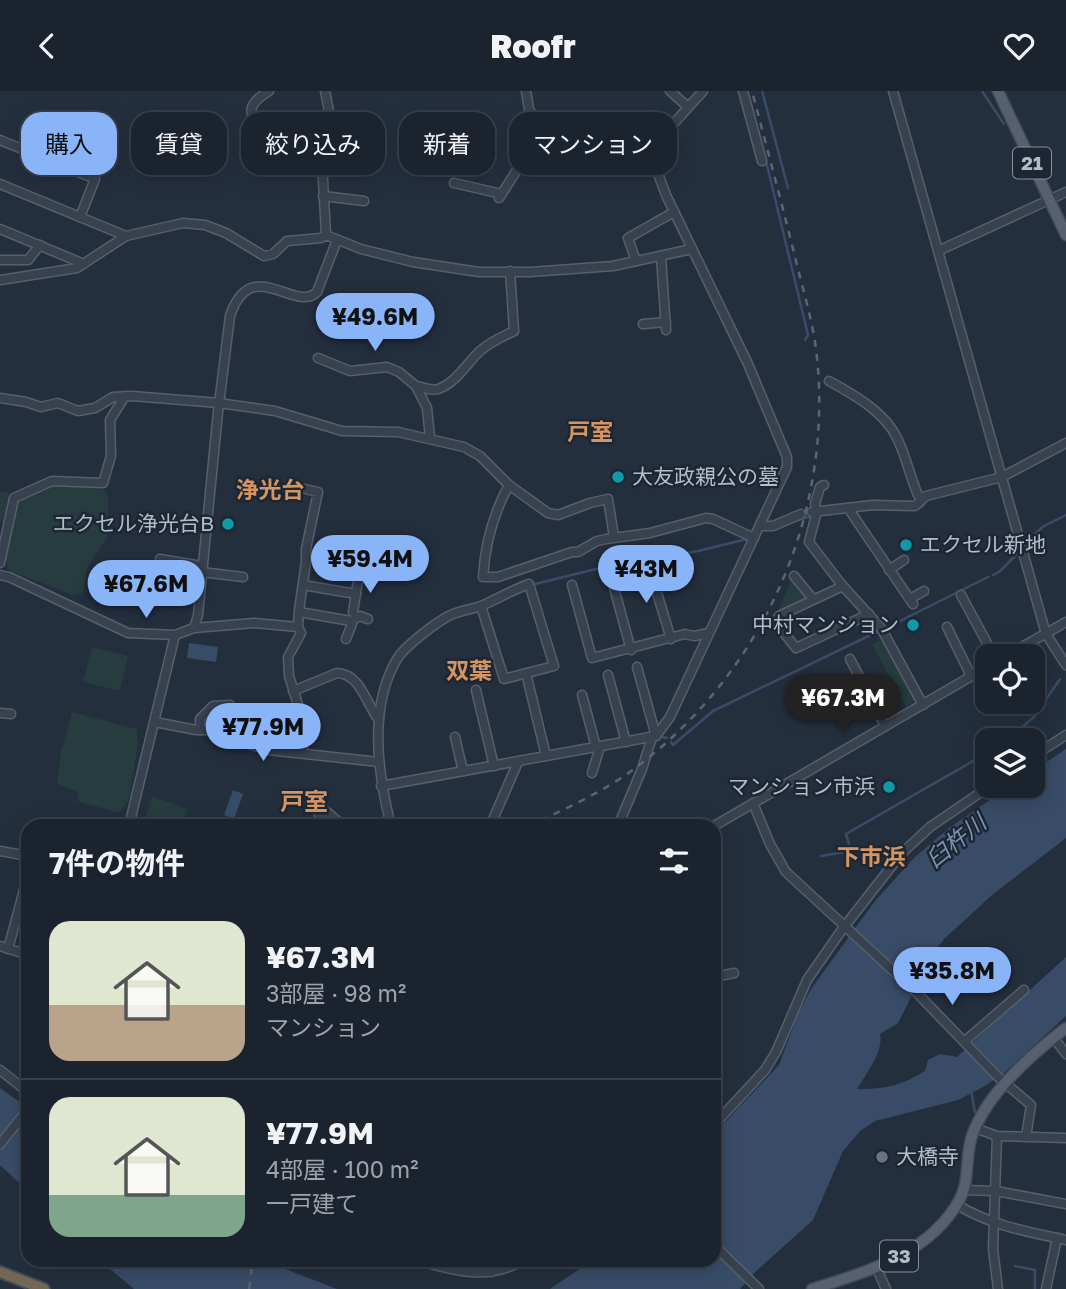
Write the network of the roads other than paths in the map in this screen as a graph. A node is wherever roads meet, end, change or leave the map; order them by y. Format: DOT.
graph roads {
  1 [pos="269,91"];
  2 [pos="325,91"];
  3 [pos="526,91"];
  4 [pos="670,91"];
  5 [pos="703,91"];
  6 [pos="743,91"];
  7 [pos="893,91"];
  8 [pos="998,91"];
  9 [pos="688,107"];
  10 [pos="329,112"];
  11 [pos="531,112"];
  12 [pos="677,119"];
  13 [pos="0,139"];
  14 [pos="762,161"];
  15 [pos="514,175"];
  16 [pos="659,175"];
  17 [pos="454,183"];
  18 [pos="0,184"];
  19 [pos="1066,193"];
  20 [pos="323,196"];
  21 [pos="1049,200"];
  22 [pos="364,201"];
  23 [pos="674,212"];
  24 [pos="79,217"];
  25 [pos="0,229"];
  26 [pos="326,235"];
  27 [pos="1066,235"];
  28 [pos="126,236"];
  29 [pos="337,240"];
  30 [pos="40,245"];
  31 [pos="692,249"];
  32 [pos="938,251"];
  33 [pos="661,255"];
  34 [pos="0,260"];
  35 [pos="636,261"];
  36 [pos="84,264"];
  37 [pos="510,271"];
  38 [pos="0,280"];
  39 [pos="643,324"];
  40 [pos="318,358"];
  41 [pos="829,381"];
  42 [pos="415,386"];
  43 [pos="125,396"];
  44 [pos="0,398"];
  45 [pos="219,403"];
  46 [pos="430,438"];
  47 [pos="1066,443"];
  48 [pos="1002,477"];
  49 [pos="509,485"];
  50 [pos="824,485"];
  51 [pos="305,489"];
  52 [pos="922,499"];
  53 [pos="814,511"];
  54 [pos="850,511"];
  55 [pos="801,514"];
  56 [pos="760,526"];
  57 [pos="614,537"];
  58 [pos="754,538"];
  59 [pos="160,559"];
  60 [pos="904,560"];
  61 [pos="0,563"];
  62 [pos="648,563"];
  63 [pos="201,569"];
  64 [pos="889,570"];
  65 [pos="0,575"];
  66 [pos="359,575"];
  67 [pos="243,576"];
  68 [pos="794,576"];
  69 [pos="613,584"];
  70 [pos="303,585"];
  71 [pos="572,585"];
  72 [pos="843,586"];
  73 [pos="924,591"];
  74 [pos="356,594"];
  75 [pos="961,595"];
  76 [pos="813,600"];
  77 [pos="481,605"];
  78 [pos="299,612"];
  79 [pos="869,614"];
  80 [pos="352,616"];
  81 [pos="368,618"];
  82 [pos="1066,622"];
  83 [pos="947,627"];
  84 [pos="194,628"];
  85 [pos="299,628"];
  86 [pos="709,633"];
  87 [pos="1046,634"];
  88 [pos="174,635"];
  89 [pos="346,639"];
  90 [pos="671,639"];
  91 [pos="988,644"];
  92 [pos="1028,644"];
  93 [pos="631,650"];
  94 [pos="850,659"];
  95 [pos="1066,665"];
  96 [pos="637,667"];
  97 [pos="526,673"];
  98 [pos="975,674"];
  99 [pos="608,675"];
  100 [pos="971,676"];
  101 [pos="476,690"];
  102 [pos="293,691"];
  103 [pos="582,695"];
  104 [pos="230,705"];
  105 [pos="923,705"];
  106 [pos="0,713"];
  107 [pos="11,714"];
  108 [pos="379,720"];
  109 [pos="155,722"];
  110 [pos="885,726"];
  111 [pos="200,730"];
  112 [pos="1066,735"];
  113 [pos="455,737"];
  114 [pos="654,737"];
  115 [pos="626,742"];
  116 [pos="598,747"];
  117 [pos="1045,749"];
  118 [pos="303,753"];
  119 [pos="546,757"];
  120 [pos="379,762"];
  121 [pos="518,762"];
  122 [pos="494,766"];
  123 [pos="463,771"];
  124 [pos="592,773"];
  125 [pos="381,786"];
  126 [pos="975,796"];
  127 [pos="753,803"];
  128 [pos="318,815"];
  129 [pos="131,819"];
  130 [pos="334,819"];
  131 [pos="389,819"];
  132 [pos="493,819"];
  133 [pos="621,819"];
  134 [pos="721,822"];
  135 [pos="2,850"];
  136 [pos="21,854"];
  137 [pos="21,896"];
  138 [pos="846,929"];
  139 [pos="4,948"];
  140 [pos="21,953"];
  141 [pos="734,973"];
  142 [pos="721,976"];
  143 [pos="1024,990"];
  144 [pos="1066,1028"];
  145 [pos="1053,1038"];
  146 [pos="966,1043"];
  147 [pos="1066,1054"];
  148 [pos="0,1070"];
  149 [pos="1002,1080"];
  150 [pos="21,1086"];
  151 [pos="721,1117"];
  152 [pos="21,1118"];
  153 [pos="975,1128"];
  154 [pos="997,1136"];
  155 [pos="1027,1136"];
  156 [pos="1066,1138"];
  157 [pos="0,1144"];
  158 [pos="963,1191"];
  159 [pos="996,1191"];
  160 [pos="956,1204"];
  161 [pos="1066,1204"];
  162 [pos="995,1224"];
  163 [pos="1062,1239"];
  164 [pos="721,1252"];
  165 [pos="439,1267"];
  166 [pos="489,1267"];
  167 [pos="510,1267"];
  168 [pos="877,1269"];
  169 [pos="0,1272"];
  170 [pos="491,1272"];
  171 [pos="44,1289"];
  172 [pos="760,1289"];
  173 [pos="812,1289"];
  174 [pos="886,1289"];
  175 [pos="998,1289"];
  176 [pos="1046,1289"];
  1 -- 20 [label="street"];
  2 -- 10 [label="street"];
  3 -- 11 [label="street"];
  4 -- 9 [label="street"];
  5 -- 9 [label="street"];
  6 -- 14 [label="street"];
  7 -- 32 [label="street"];
  8 -- 21 [label="main road, 21"];
  9 -- 12 [label="street"];
  13 -- 24 [label="street"];
  15 -- 17 [label="street"];
  16 -- 23 [label="street"];
  18 -- 24 [label="street"];
  19 -- 21 [label="street"];
  20 -- 22 [label="street"];
  20 -- 26 [label="street"];
  21 -- 27 [label="main road, 21"];
  21 -- 32 [label="street"];
  23 -- 31 [label="street"];
  23 -- 35 [label="street"];
  24 -- 28 [label="street"];
  25 -- 30 [label="street"];
  26 -- 28 [label="street"];
  26 -- 29 [label="street"];
  28 -- 36 [label="street"];
  29 -- 37 [label="street"];
  29 -- 45 [label="street"];
  30 -- 34 [label="street"];
  30 -- 36 [label="street"];
  31 -- 33 [label="street"];
  31 -- 56 [label="street"];
  32 -- 48 [label="street"];
  33 -- 35 [label="street"];
  33 -- 39 [label="street"];
  35 -- 37 [label="street"];
  36 -- 38 [label="street"];
  37 -- 42 [label="street"];
  40 -- 42 [label="street"];
  41 -- 52 [label="street"];
  42 -- 46 [label="street"];
  43 -- 44 [label="street"];
  43 -- 45 [label="street"];
  43 -- 61 [label="street"];
  45 -- 46 [label="street"];
  45 -- 63 [label="street"];
  46 -- 49 [label="street"];
  47 -- 48 [label="street"];
  48 -- 52 [label="street"];
  48 -- 87 [label="street"];
  49 -- 57 [label="street"];
  49 -- 57 [label="street"];
  50 -- 53 [label="street"];
  51 -- 70 [label="street"];
  52 -- 54 [label="street"];
  53 -- 54 [label="street"];
  53 -- 72 [label="street"];
  54 -- 64 [label="street"];
  55 -- 56 [label="street"];
  56 -- 58 [label="street"];
  57 -- 58 [label="street"];
  58 -- 86 [label="street"];
  59 -- 63 [label="street"];
  60 -- 64 [label="street"];
  62 -- 90 [label="street"];
  63 -- 67 [label="street"];
  63 -- 84 [label="street"];
  64 -- 73 [label="street"];
  65 -- 88 [label="street"];
  66 -- 74 [label="street"];
  68 -- 76 [label="street"];
  69 -- 93 [label="street"];
  70 -- 74 [label="street"];
  70 -- 78 [label="street"];
  71 -- 93 [label="street"];
  72 -- 76 [label="street"];
  72 -- 79 [label="street"];
  74 -- 80 [label="street"];
  75 -- 91 [label="street"];
  76 -- 79 [label="street"];
  77 -- 97 [label="street"];
  77 -- 97 [label="street"];
  77 -- 108 [label="street"];
  78 -- 80 [label="street"];
  78 -- 85 [label="street"];
  79 -- 105 [label="street"];
  80 -- 81 [label="street"];
  80 -- 89 [label="street"];
  82 -- 87 [label="street"];
  83 -- 100 [label="street"];
  84 -- 85 [label="street"];
  84 -- 88 [label="street"];
  85 -- 102 [label="street"];
  86 -- 90 [label="street"];
  86 -- 114 [label="street"];
  87 -- 92 [label="street"];
  87 -- 95 [label="street"];
  88 -- 109 [label="street"];
  90 -- 93 [label="street"];
  94 -- 110 [label="street"];
  96 -- 114 [label="street"];
  97 -- 119 [label="street"];
  98 -- 100 [label="street"];
  99 -- 115 [label="street"];
  100 -- 105 [label="street"];
  101 -- 122 [label="street"];
  102 -- 108 [label="street"];
  102 -- 118 [label="street"];
  103 -- 116 [label="street"];
  104 -- 111 [label="street"];
  105 -- 110 [label="street"];
  106 -- 107 [label="street"];
  108 -- 120 [label="street"];
  109 -- 111 [label="street"];
  109 -- 129 [label="street"];
  110 -- 127 [label="street"];
  111 -- 118 [label="street"];
  112 -- 117 [label="street"];
  113 -- 123 [label="street"];
  114 -- 115 [label="street"];
  114 -- 133 [label="street"];
  115 -- 116 [label="street"];
  116 -- 119 [label="street"];
  116 -- 124 [label="street"];
  118 -- 120 [label="street"];
  119 -- 121 [label="street"];
  120 -- 125 [label="street"];
  121 -- 122 [label="street"];
  121 -- 132 [label="street"];
  122 -- 123 [label="street"];
  123 -- 125 [label="street"];
  125 -- 131 [label="street"];
  126 -- 138 [label="street"];
  127 -- 134 [label="street"];
  127 -- 138 [label="street"];
  128 -- 130 [label="street"];
  135 -- 136 [label="street"];
  137 -- 139 [label="street"];
  138 -- 146 [label="street"];
  138 -- 151 [label="street"];
  139 -- 140 [label="street"];
  141 -- 142 [label="street"];
  143 -- 146 [label="street"];
  144 -- 145 [label="main road, 33"];
  145 -- 147 [label="street"];
  145 -- 149 [label="main road, 33"];
  146 -- 149 [label="street"];
  148 -- 150 [label="street"];
  149 -- 153 [label="main road, 33"];
  149 -- 155 [label="street"];
  152 -- 157 [label="street"];
  153 -- 154 [label="street"];
  153 -- 158 [label="main road, 33"];
  154 -- 155 [label="street"];
  154 -- 159 [label="street"];
  155 -- 156 [label="street"];
  158 -- 159 [label="street"];
  158 -- 160 [label="main road, 33"];
  159 -- 161 [label="street"];
  159 -- 162 [label="street"];
  160 -- 162 [label="street"];
  160 -- 168 [label="main road, 33"];
  162 -- 163 [label="street"];
  162 -- 175 [label="street"];
  163 -- 176 [label="street"];
  164 -- 172 [label="street"];
  165 -- 170 [label="street"];
  166 -- 170 [label="street"];
  167 -- 170 [label="street"];
  168 -- 173 [label="main road, 33"];
  168 -- 174 [label="street"];
  169 -- 171 [label="highway"];
}
